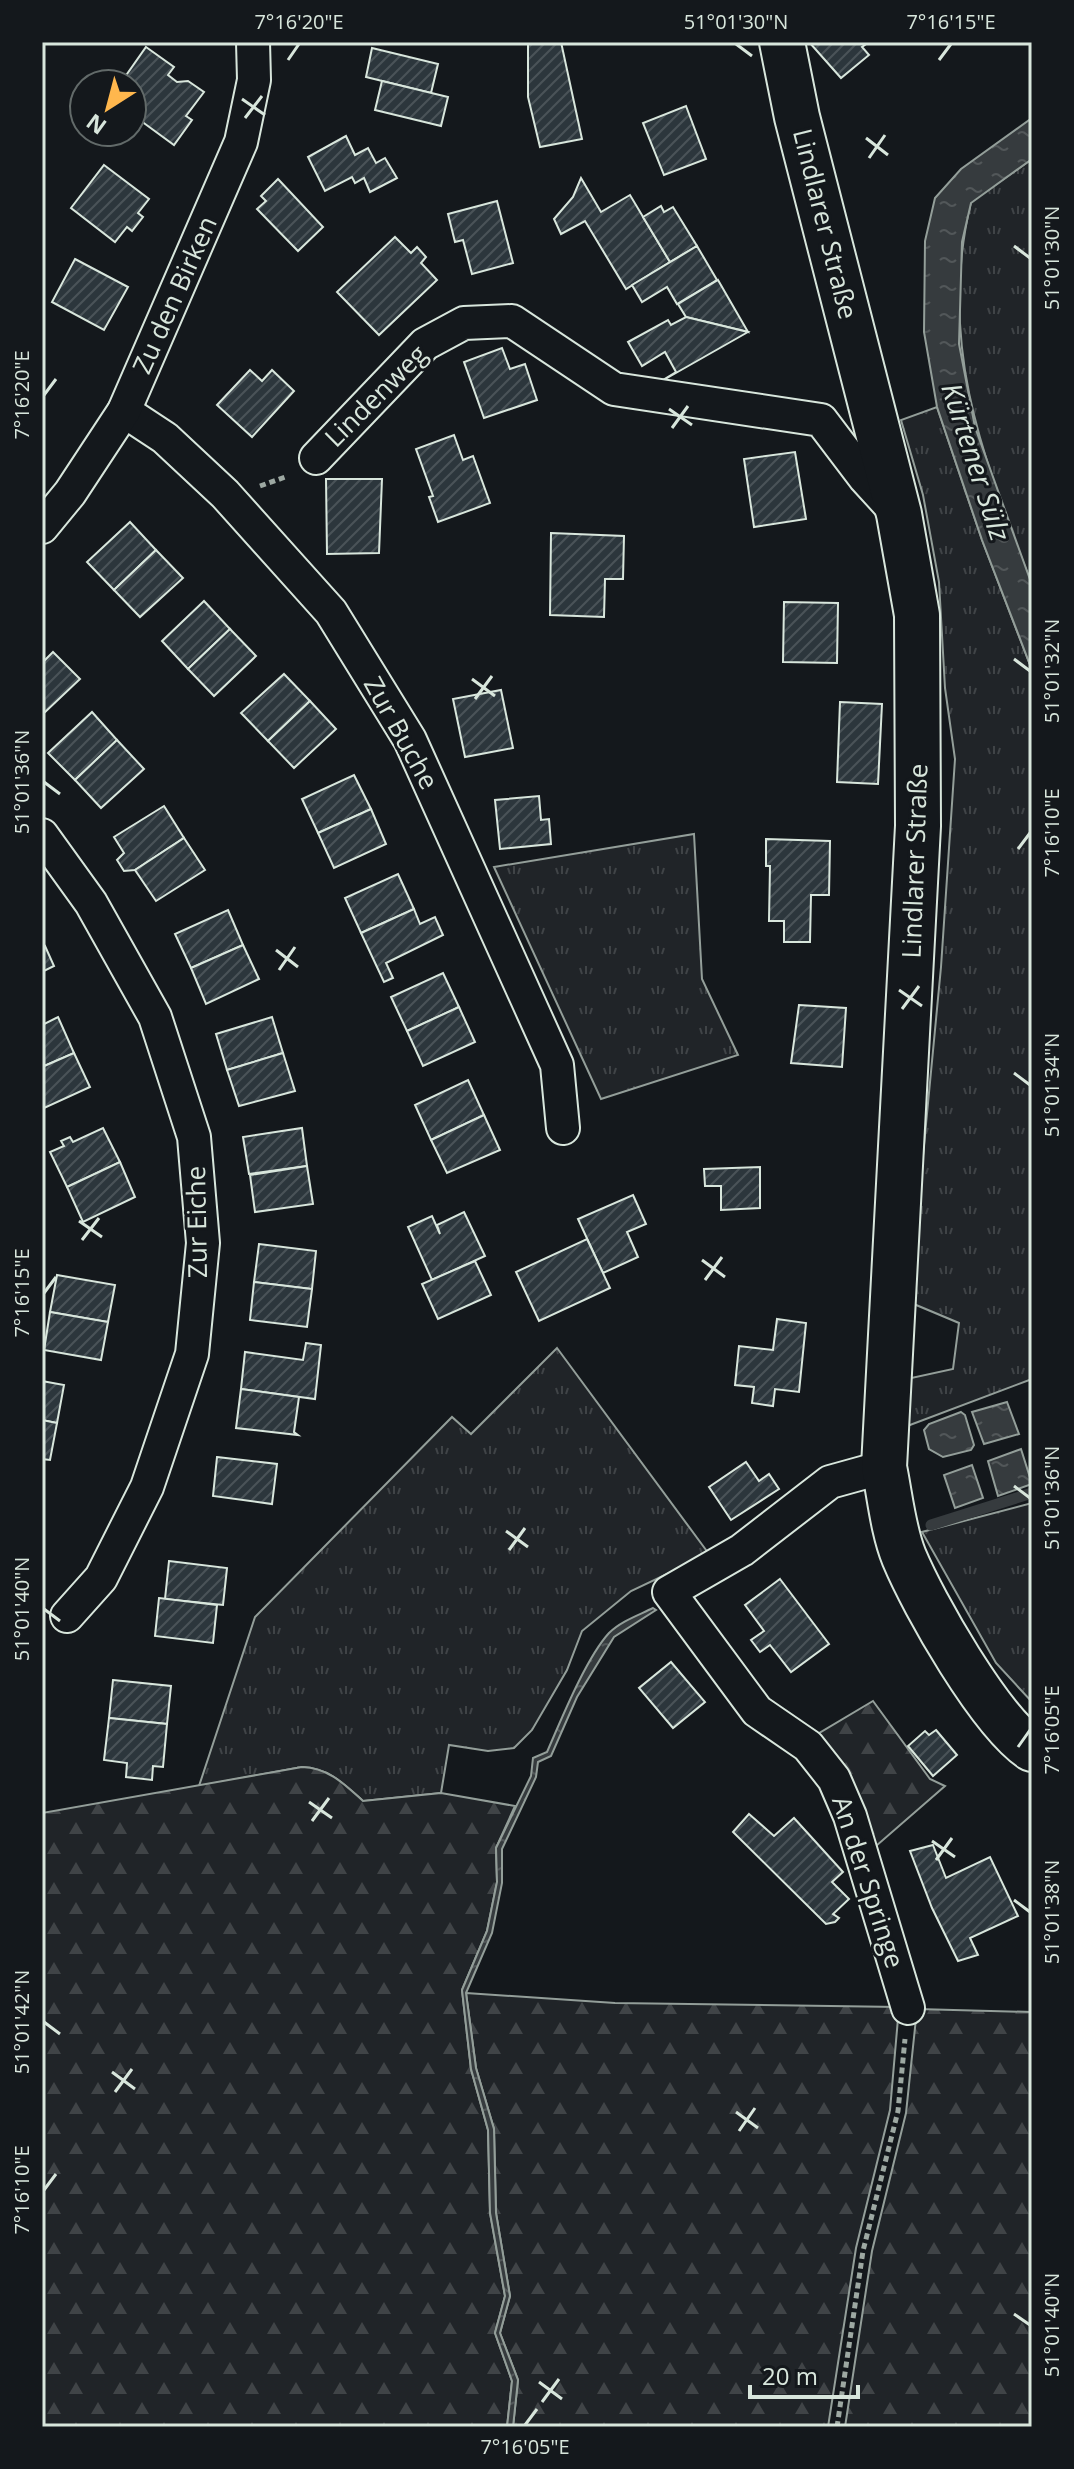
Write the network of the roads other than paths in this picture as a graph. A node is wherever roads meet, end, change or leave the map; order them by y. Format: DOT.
graph roads {
  1 [pos="253,42"];
  2 [pos="782,42"];
  3 [pos="124,411"];
  4 [pos="316,458"];
  5 [pos="899,514"];
  6 [pos="42,527"];
  7 [pos="42,835"];
  8 [pos="563,1128"];
  9 [pos="884,1467"];
  10 [pos="67,1616"];
  11 [pos="1032,1749"];
  12 [pos="908,2008"];
  1 -- 3 [label="street, Zu den Birken"];
  2 -- 5 [label="main road, Lindlarer Straße"];
  3 -- 6 [label="street, Zu den Birken"];
  3 -- 8 [label="street, Zur Buche"];
  4 -- 5 [label="street, Lindenweg"];
  5 -- 9 [label="main road, Lindlarer Straße"];
  7 -- 10 [label="street, Zur Eiche"];
  9 -- 11 [label="main road, Lindlarer Straße"];
  9 -- 12 [label="street, An der Springe"];
}
